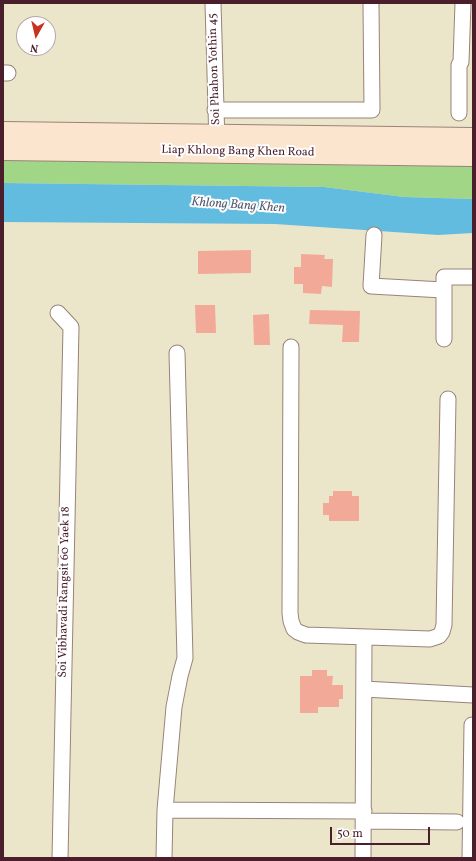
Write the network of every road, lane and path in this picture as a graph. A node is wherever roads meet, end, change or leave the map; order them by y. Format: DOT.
graph roads {
  1 [pos="213,3"];
  2 [pos="371,3"];
  3 [pos="463,3"];
  4 [pos="467,62"];
  5 [pos="215,110"];
  6 [pos="459,113"];
  7 [pos="3,133"];
  8 [pos="473,139"];
  9 [pos="217,144"];
  10 [pos="3,149"];
  11 [pos="473,155"];
  12 [pos="374,235"];
  13 [pos="473,277"];
  14 [pos="443,290"];
  15 [pos="58,314"];
  16 [pos="444,339"];
  17 [pos="291,347"];
  18 [pos="177,353"];
  19 [pos="448,399"];
  20 [pos="364,637"];
  21 [pos="364,689"];
  22 [pos="473,695"];
  23 [pos="472,725"];
  24 [pos="165,810"];
  25 [pos="364,816"];
  26 [pos="457,822"];
  27 [pos="60,858"];
  28 [pos="164,858"];
  29 [pos="363,858"];
  30 [pos="470,858"];
  1 -- 5 [label="street, Soi Phahon Yothin 45"];
  2 -- 5 [label="street"];
  3 -- 4 [label="street"];
  4 -- 6 [label="street"];
  5 -- 9 [label="street, Soi Phahon Yothin 45"];
  7 -- 9 [label="main road, Liap Khlong Bang Khen Road"];
  8 -- 9 [label="main road, Liap Khlong Bang Khen Road"];
  9 -- 10 [label="main road, Liap Khlong Bang Khen Road"];
  9 -- 11 [label="main road, Liap Khlong Bang Khen Road"];
  12 -- 14 [label="street"];
  13 -- 14 [label="street"];
  14 -- 16 [label="street"];
  15 -- 27 [label="street, Soi Vibhavadi Rangsit 60 Yaek 18"];
  17 -- 20 [label="street"];
  18 -- 24 [label="street"];
  19 -- 20 [label="street"];
  20 -- 21 [label="street"];
  21 -- 22 [label="street"];
  21 -- 25 [label="street"];
  23 -- 30 [label="street"];
  24 -- 25 [label="street"];
  24 -- 28 [label="street"];
  25 -- 26 [label="street"];
  25 -- 29 [label="street"];
}
